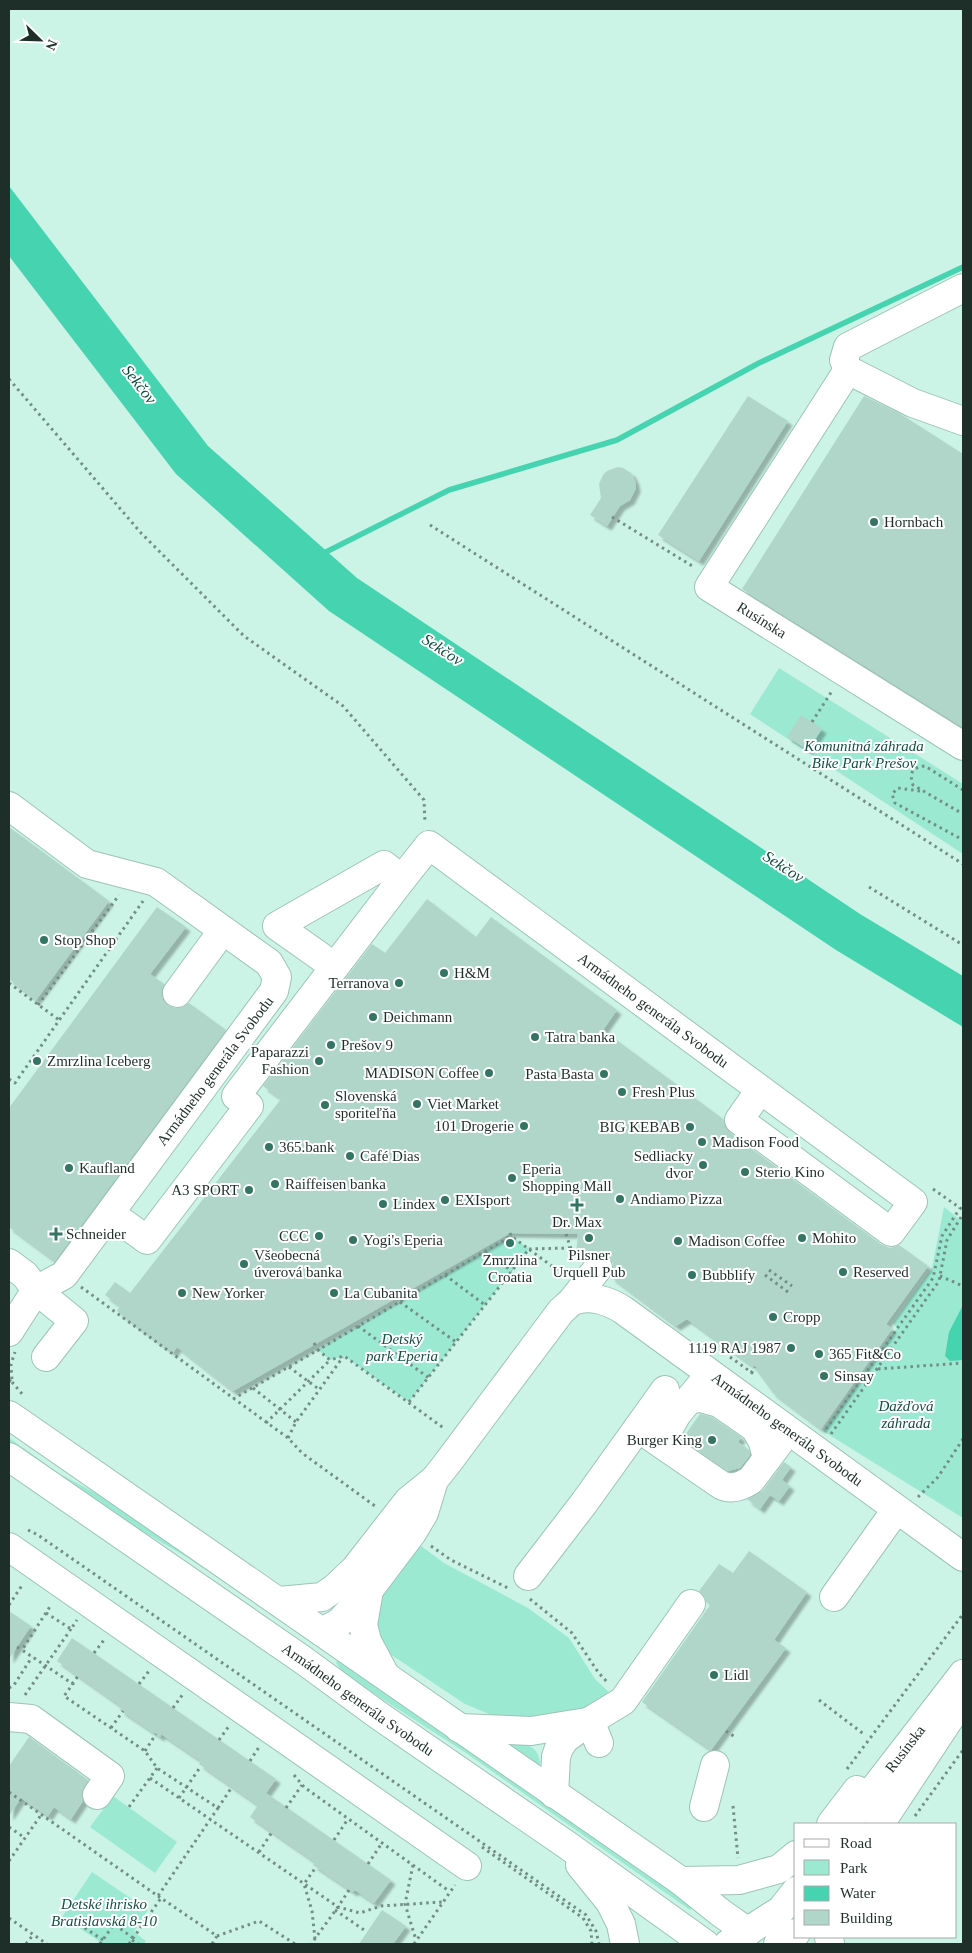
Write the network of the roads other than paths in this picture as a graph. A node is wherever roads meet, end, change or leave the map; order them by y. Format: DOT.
graph roads {
  1 [pos="956,299"];
  2 [pos="848,370"];
  3 [pos="963,421"];
  4 [pos="963,746"];
  5 [pos="9,806"];
  6 [pos="402,879"];
  7 [pos="224,930"];
  8 [pos="334,967"];
  9 [pos="177,994"];
  10 [pos="760,1090"];
  11 [pos="110,1213"];
  12 [pos="9,1263"];
  13 [pos="598,1268"];
  14 [pos="36,1290"];
  15 [pos="571,1290"];
  16 [pos="10,1331"];
  17 [pos="46,1357"];
  18 [pos="710,1374"];
  19 [pos="677,1394"];
  20 [pos="9,1396"];
  21 [pos="9,1415"];
  22 [pos="638,1428"];
  23 [pos="788,1431"];
  24 [pos="661,1442"];
  25 [pos="9,1457"];
  26 [pos="767,1459"];
  27 [pos="123,1494"];
  28 [pos="906,1505"];
  29 [pos="16,1538"];
  30 [pos="963,1557"];
  31 [pos="362,1580"];
  32 [pos="523,1588"];
  33 [pos="834,1597"];
  34 [pos="279,1601"];
  35 [pos="691,1604"];
  36 [pos="322,1632"];
  37 [pos="303,1660"];
  38 [pos="963,1674"];
  39 [pos="386,1677"];
  40 [pos="953,1698"];
  41 [pos="10,1717"];
  42 [pos="459,1728"];
  43 [pos="594,1732"];
  44 [pos="715,1765"];
  45 [pos="554,1794"];
  46 [pos="97,1795"];
  47 [pos="704,1807"];
  48 [pos="832,1823"];
  49 [pos="848,1823"];
  50 [pos="881,1823"];
  51 [pos="567,1845"];
  52 [pos="474,1856"];
  53 [pos="794,1857"];
  54 [pos="681,1881"];
  55 [pos="794,1894"];
  56 [pos="794,1934"];
  57 [pos="747,1940"];
  58 [pos="625,1944"];
  59 [pos="705,1944"];
  60 [pos="778,1944"];
  1 -- 2 [label="street"];
  2 -- 3 [label="street"];
  2 -- 4 [label="street, Rusínska"];
  5 -- 7 [label="street, Armádneho generála Svobodu"];
  6 -- 8 [label="street"];
  6 -- 8 [label="street"];
  6 -- 10 [label="street, Armádneho generála Svobodu"];
  7 -- 9 [label="street"];
  7 -- 11 [label="street, Armádneho generála Svobodu"];
  8 -- 11 [label="street"];
  10 -- 10 [label="street, Armádneho generála Svobodu"];
  11 -- 14 [label="street, Armádneho generála Svobodu"];
  12 -- 14 [label="street"];
  13 -- 15 [label="street"];
  14 -- 16 [label="street"];
  14 -- 17 [label="street"];
  15 -- 18 [label="street, Armádneho generála Svobodu"];
  15 -- 31 [label="street"];
  18 -- 19 [label="street"];
  18 -- 23 [label="street, Armádneho generála Svobodu"];
  19 -- 22 [label="street"];
  19 -- 24 [label="street"];
  19 -- 26 [label="street"];
  20 -- 27 [label="street"];
  21 -- 27 [label="street"];
  22 -- 24 [label="street"];
  22 -- 32 [label="street"];
  23 -- 26 [label="street"];
  23 -- 28 [label="street, Armádneho generála Svobodu"];
  24 -- 26 [label="street"];
  25 -- 37 [label="street, Armádneho generála Svobodu"];
  27 -- 34 [label="street"];
  28 -- 30 [label="street, Armádneho generála Svobodu"];
  28 -- 33 [label="street"];
  29 -- 52 [label="street"];
  31 -- 34 [label="street"];
  31 -- 36 [label="street"];
  31 -- 39 [label="street"];
  34 -- 36 [label="street"];
  35 -- 43 [label="street"];
  36 -- 37 [label="street"];
  36 -- 39 [label="street"];
  37 -- 51 [label="street, Armádneho generála Svobodu"];
  38 -- 40 [label="street, Rusínska"];
  39 -- 42 [label="street"];
  40 -- 48 [label="street"];
  40 -- 49 [label="street, Rusínska"];
  40 -- 50 [label="street, Rusínska"];
  41 -- 46 [label="street"];
  42 -- 43 [label="street"];
  42 -- 45 [label="street"];
  43 -- 45 [label="street"];
  44 -- 47 [label="street"];
  45 -- 54 [label="street"];
  51 -- 58 [label="street"];
  51 -- 59 [label="street, Armádneho generála Svobodu"];
  53 -- 54 [label="street"];
  54 -- 57 [label="street"];
  55 -- 57 [label="street"];
  56 -- 60 [label="street"];
}
